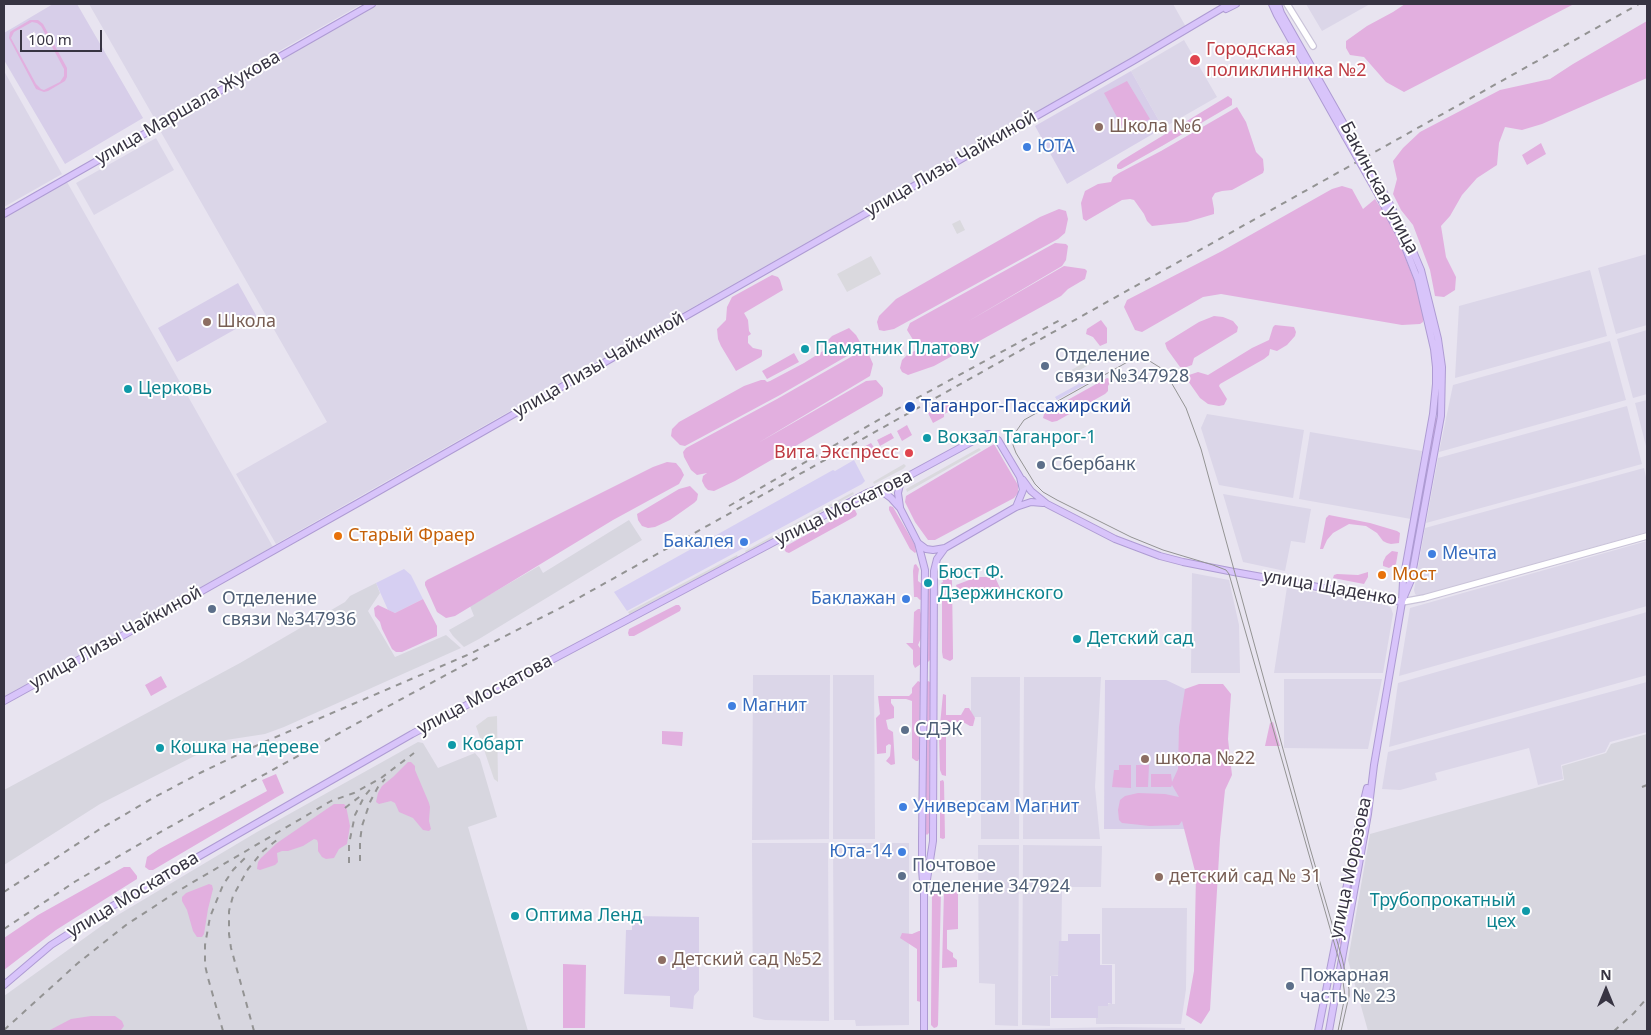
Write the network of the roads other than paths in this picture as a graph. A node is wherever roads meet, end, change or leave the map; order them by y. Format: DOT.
graph roads {
  1 [pos="372,4"];
  2 [pos="1229,4"];
  3 [pos="1236,4"];
  4 [pos="1272,4"];
  5 [pos="1278,4"];
  6 [pos="1287,4"];
  7 [pos="1193,26"];
  8 [pos="1313,46"];
  9 [pos="1347,134"];
  10 [pos="1381,195"];
  11 [pos="4,214"];
  12 [pos="1433,414"];
  13 [pos="1441,416"];
  14 [pos="1020,477"];
  15 [pos="901,480"];
  16 [pos="867,493"];
  17 [pos="1047,504"];
  18 [pos="1016,507"];
  19 [pos="900,508"];
  20 [pos="1647,536"];
  21 [pos="918,543"];
  22 [pos="945,548"];
  23 [pos="1402,602"];
  24 [pos="4,701"];
  25 [pos="1374,765"];
  26 [pos="924,894"];
  27 [pos="4,985"];
  28 [pos="1322,1008"];
  29 [pos="1333,1010"];
  30 [pos="924,1031"];
  31 [pos="1318,1031"];
  32 [pos="1329,1031"];
  1 -- 11 [label="main road, улица Маршала Жукова"];
  2 -- 7 [label="main road, улица Лизы Чайкиной"];
  3 -- 7 [label="main road, улица Лизы Чайкиной"];
  4 -- 9 [label="main road, Бакинская улица"];
  5 -- 9 [label="main road, Бакинская улица"];
  6 -- 8 [label="street"];
  7 -- 24 [label="main road, улица Лизы Чайкиной"];
  9 -- 10 [label="main road, Бакинская улица, bridge"];
  10 -- 12 [label="main road, Бакинская улица"];
  10 -- 13 [label="main road, Бакинская улица"];
  12 -- 23 [label="main road, улица Морозова"];
  13 -- 23 [label="main road, улица Морозова"];
  14 -- 15 [label="main road, улица Москатова"];
  14 -- 17 [label="main road, улица Щаденко"];
  14 -- 18 [label="main road"];
  15 -- 16 [label="main road, улица Москатова"];
  15 -- 19 [label="main road"];
  16 -- 19 [label="main road"];
  16 -- 27 [label="main road, улица Москатова"];
  17 -- 18 [label="main road, улица Щаденко"];
  17 -- 23 [label="main road, улица Щаденко"];
  18 -- 22 [label="main road"];
  19 -- 21 [label="main road"];
  20 -- 23 [label="street, улица Щаденко"];
  21 -- 22 [label="main road"];
  21 -- 26 [label="main road"];
  22 -- 26 [label="main road"];
  23 -- 25 [label="main road, улица Морозова"];
  25 -- 28 [label="main road, улица Морозова"];
  25 -- 29 [label="main road, улица Морозова"];
  26 -- 30 [label="main road"];
  28 -- 29 [label="main road"];
  28 -- 31 [label="main road, улица Морозова"];
  29 -- 32 [label="main road, улица Морозова"];
}
